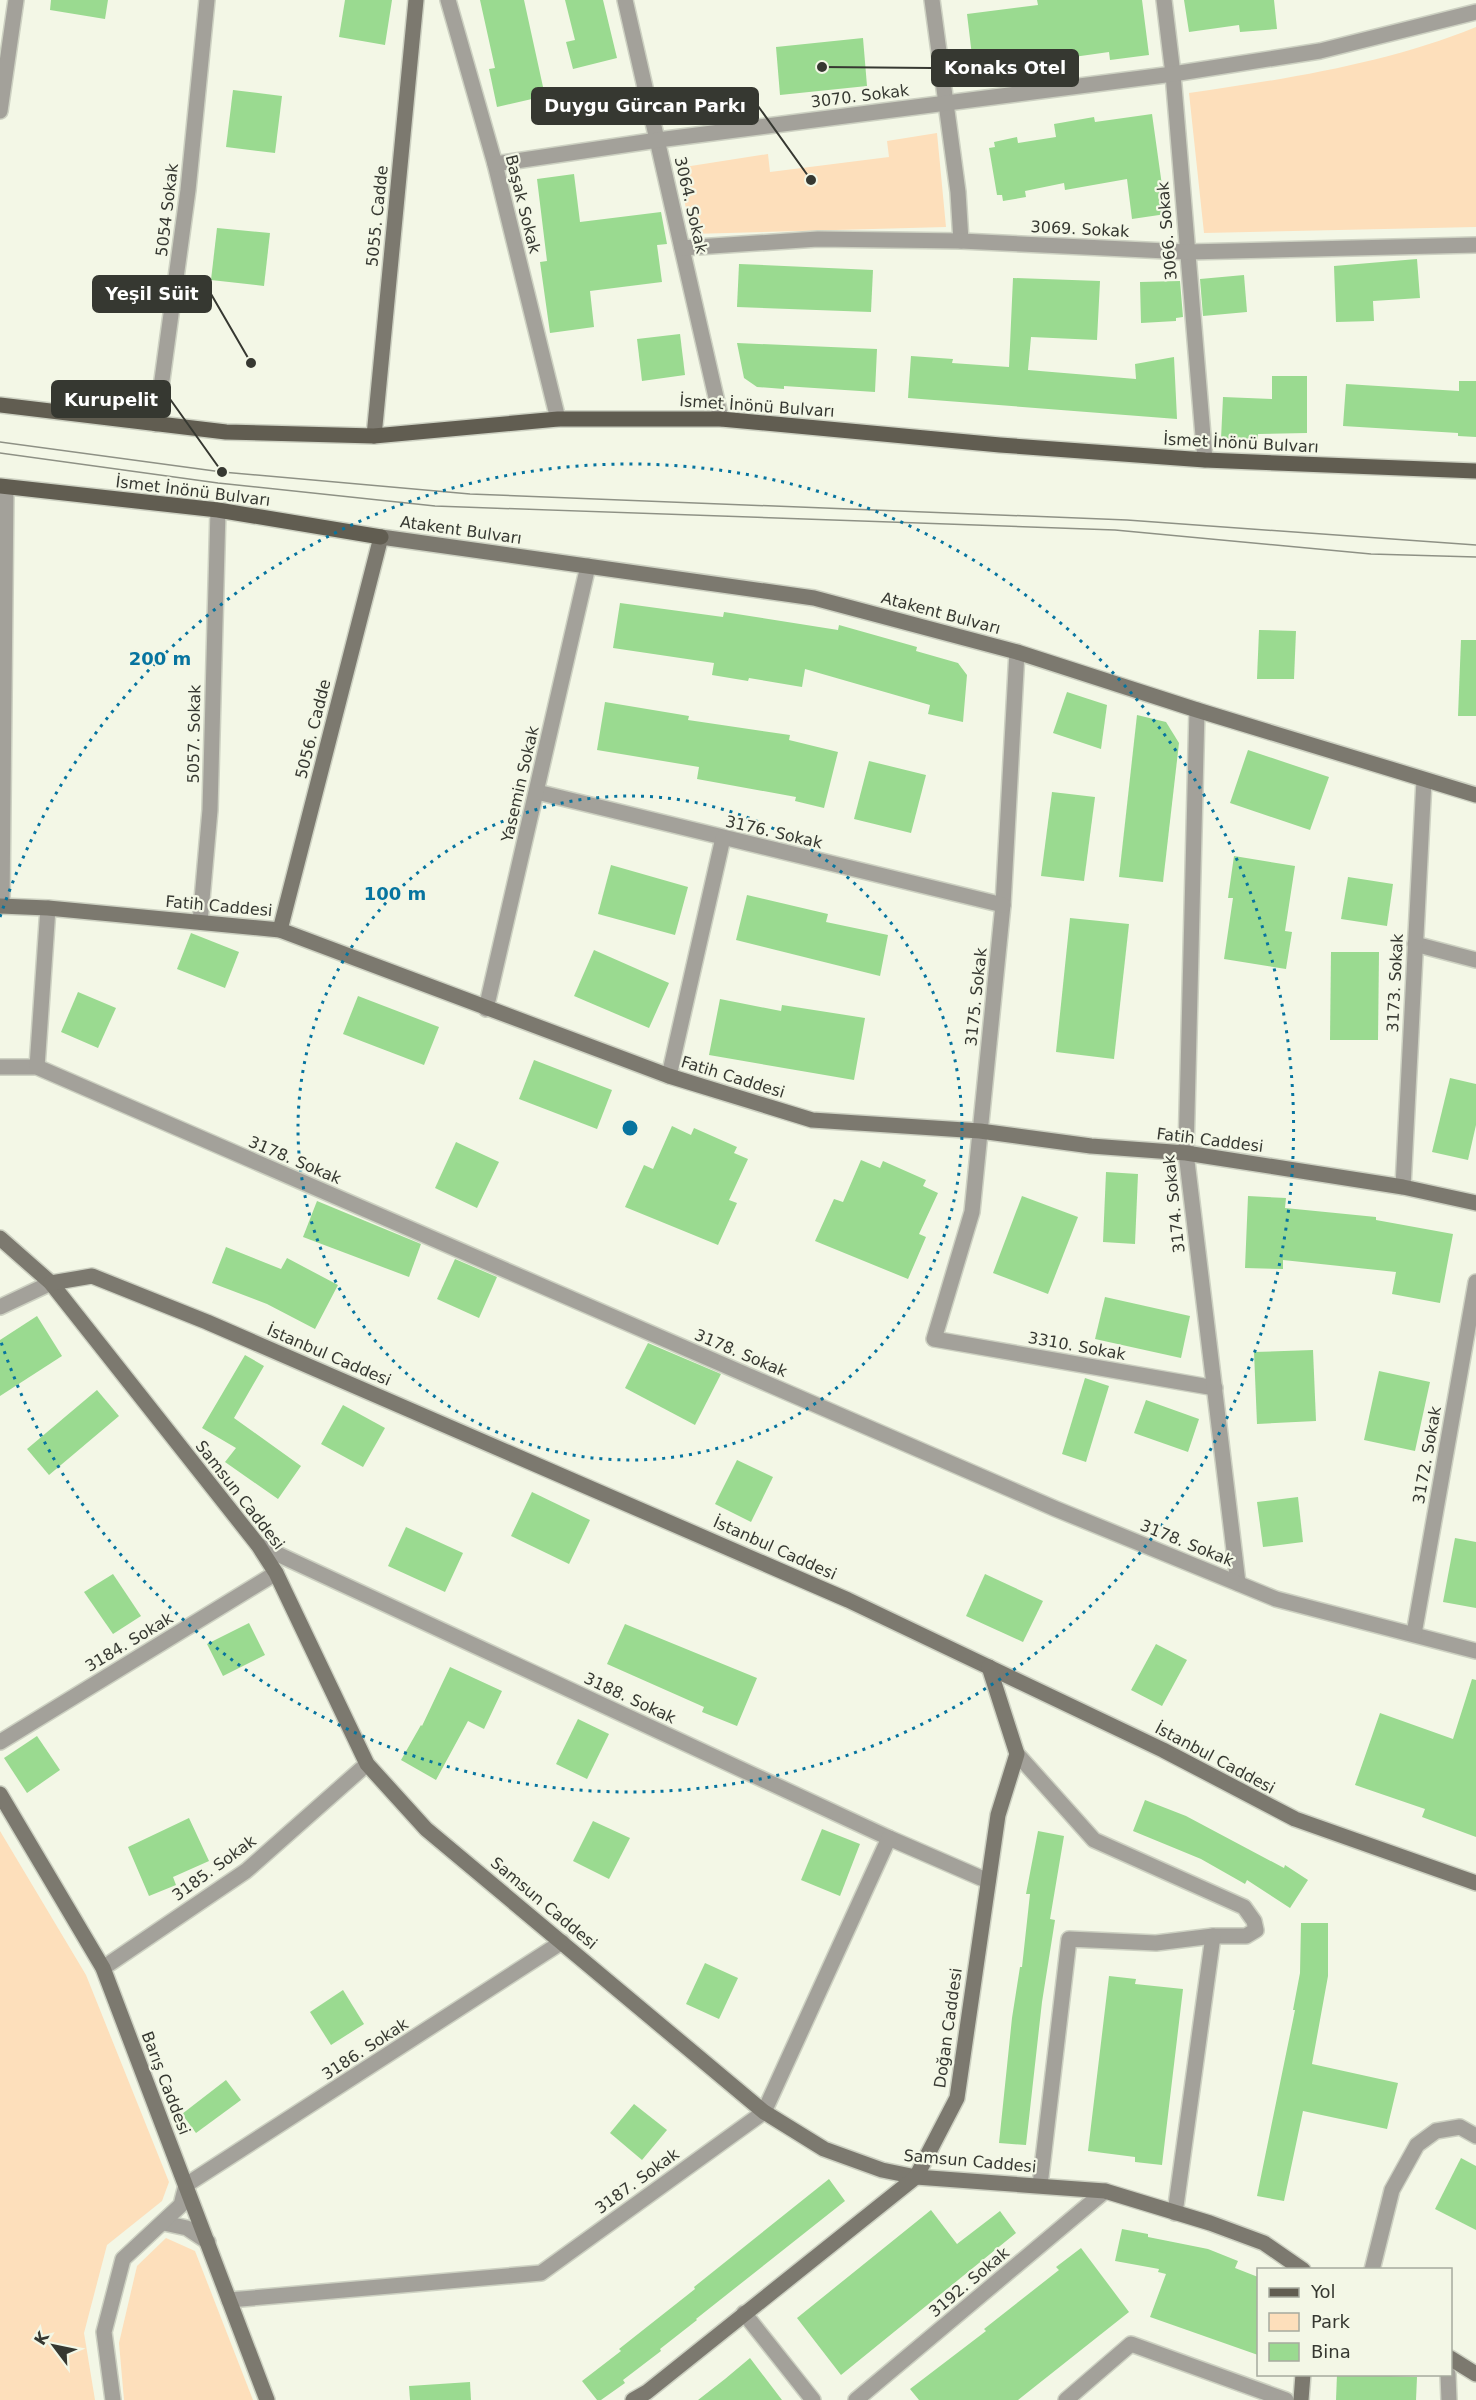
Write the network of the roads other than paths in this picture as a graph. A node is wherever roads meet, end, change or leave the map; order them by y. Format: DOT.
graph roads {
  1 [pos="16,0"];
  2 [pos="207,0"];
  3 [pos="416,0"];
  4 [pos="448,0"];
  5 [pos="625,0"];
  6 [pos="932,0"];
  7 [pos="1164,0"];
  8 [pos="1476,12"];
  9 [pos="1173,74"];
  10 [pos="947,102"];
  11 [pos="0,111"];
  12 [pos="658,140"];
  13 [pos="495,164"];
  14 [pos="960,241"];
  15 [pos="1476,245"];
  16 [pos="682,248"];
  17 [pos="1187,252"];
  18 [pos="0,405"];
  19 [pos="721,418"];
  20 [pos="558,419"];
  21 [pos="156,424"];
  22 [pos="374,436"];
  23 [pos="1205,460"];
  24 [pos="1476,471"];
  25 [pos="3,487"];
  26 [pos="218,510"];
  27 [pos="381,537"];
  28 [pos="588,566"];
  29 [pos="1017,652"];
  30 [pos="1197,710"];
  31 [pos="1424,780"];
  32 [pos="537,792"];
  33 [pos="1476,795"];
  34 [pos="723,838"];
  35 [pos="1003,905"];
  36 [pos="1,906"];
  37 [pos="48,908"];
  38 [pos="200,922"];
  39 [pos="280,930"];
  40 [pos="1415,944"];
  41 [pos="1476,960"];
  42 [pos="486,1009"];
  43 [pos="0,1067"];
  44 [pos="37,1067"];
  45 [pos="669,1076"];
  46 [pos="980,1131"];
  47 [pos="1186,1153"];
  48 [pos="1403,1187"];
  49 [pos="1476,1203"];
  50 [pos="0,1238"];
  51 [pos="1476,1282"];
  52 [pos="51,1283"];
  53 [pos="0,1307"];
  54 [pos="934,1339"];
  55 [pos="1215,1388"];
  56 [pos="258,1545"];
  57 [pos="276,1573"];
  58 [pos="1238,1583"];
  59 [pos="1414,1634"];
  60 [pos="1476,1651"];
  61 [pos="989,1667"];
  62 [pos="0,1742"];
  63 [pos="1017,1754"];
  64 [pos="367,1764"];
  65 [pos="0,1794"];
  66 [pos="889,1838"];
  67 [pos="988,1881"];
  68 [pos="1476,1883"];
  69 [pos="1213,1936"];
  70 [pos="562,1942"];
  71 [pos="103,1968"];
  72 [pos="764,2112"];
  73 [pos="1476,2136"];
  74 [pos="916,2177"];
  75 [pos="186,2185"];
  76 [pos="1040,2185"];
  77 [pos="1105,2191"];
  78 [pos="1175,2212"];
  79 [pos="164,2223"];
  80 [pos="208,2242"];
  81 [pos="1300,2268"];
  82 [pos="1372,2268"];
  83 [pos="229,2300"];
  84 [pos="744,2313"];
  85 [pos="1452,2359"];
  86 [pos="1476,2374"];
  87 [pos="1303,2376"];
  88 [pos="1448,2376"];
  89 [pos="113,2400"];
  90 [pos="267,2400"];
  91 [pos="633,2400"];
  92 [pos="813,2400"];
  93 [pos="856,2400"];
  94 [pos="1066,2400"];
  95 [pos="1286,2400"];
  96 [pos="1300,2400"];
  97 [pos="1449,2400"];
  1 -- 11 [label="street"];
  2 -- 21 [label="street, 5054 Sokak"];
  3 -- 22 [label="street, 5055. Cadde"];
  4 -- 13 [label="street, Başak Sokak"];
  5 -- 12 [label="street, 3064. Sokak"];
  6 -- 10 [label="street"];
  7 -- 9 [label="street, 3066. Sokak"];
  8 -- 9 [label="street, 3070. Sokak"];
  9 -- 10 [label="street, 3070. Sokak"];
  9 -- 17 [label="street, 3066. Sokak"];
  10 -- 12 [label="street, 3070. Sokak"];
  10 -- 14 [label="street"];
  12 -- 13 [label="street, 3070. Sokak"];
  12 -- 16 [label="street, 3064. Sokak"];
  13 -- 20 [label="street, Başak Sokak"];
  14 -- 16 [label="street, 3069. Sokak"];
  14 -- 17 [label="street, 3069. Sokak"];
  15 -- 17 [label="street, 3069. Sokak"];
  16 -- 19 [label="street, 3064. Sokak"];
  17 -- 23 [label="street, 3066. Sokak"];
  18 -- 21 [label="main road, İsmet İnönü Bulvarı"];
  19 -- 20 [label="main road, İsmet İnönü Bulvarı"];
  19 -- 23 [label="main road, İsmet İnönü Bulvarı"];
  20 -- 22 [label="main road, İsmet İnönü Bulvarı"];
  21 -- 22 [label="main road, İsmet İnönü Bulvarı"];
  23 -- 24 [label="main road, İsmet İnönü Bulvarı"];
  25 -- 26 [label="main road, İsmet İnönü Bulvarı"];
  25 -- 36 [label="street"];
  26 -- 27 [label="main road, İsmet İnönü Bulvarı"];
  26 -- 38 [label="street, 5057. Sokak"];
  27 -- 28 [label="street, Atakent Bulvarı"];
  27 -- 39 [label="street, 5056. Cadde"];
  28 -- 29 [label="street, Atakent Bulvarı"];
  28 -- 32 [label="street, Yasemin Sokak"];
  29 -- 30 [label="street, Atakent Bulvarı"];
  29 -- 35 [label="street, 3175. Sokak"];
  30 -- 31 [label="street, Atakent Bulvarı"];
  30 -- 47 [label="street, 3174. Sokak"];
  31 -- 33 [label="street, Atakent Bulvarı"];
  31 -- 40 [label="street, 3173. Sokak"];
  32 -- 34 [label="street, 3176. Sokak"];
  32 -- 42 [label="street, Yasemin Sokak"];
  34 -- 35 [label="street, 3176. Sokak"];
  34 -- 45 [label="street"];
  35 -- 46 [label="street, 3175. Sokak"];
  36 -- 37 [label="street, Fatih Caddesi"];
  37 -- 38 [label="street, Fatih Caddesi"];
  37 -- 44 [label="street"];
  38 -- 39 [label="street, Fatih Caddesi"];
  39 -- 42 [label="street, Fatih Caddesi"];
  40 -- 41 [label="street"];
  40 -- 48 [label="street, 3173. Sokak"];
  42 -- 45 [label="street, Fatih Caddesi"];
  43 -- 44 [label="street, 3178. Sokak"];
  44 -- 58 [label="street, 3178. Sokak"];
  45 -- 46 [label="street, Fatih Caddesi"];
  46 -- 47 [label="street, Fatih Caddesi"];
  46 -- 54 [label="street, 3175. Sokak"];
  47 -- 48 [label="street, Fatih Caddesi"];
  47 -- 55 [label="street, 3174. Sokak"];
  48 -- 49 [label="street, Fatih Caddesi"];
  50 -- 52 [label="street, Samsun Caddesi"];
  51 -- 59 [label="street, 3172. Sokak"];
  52 -- 53 [label="street"];
  52 -- 56 [label="street, Samsun Caddesi"];
  52 -- 61 [label="street, İstanbul Caddesi"];
  54 -- 55 [label="street, 3310. Sokak"];
  55 -- 58 [label="street, 3174. Sokak"];
  56 -- 57 [label="street, Samsun Caddesi"];
  56 -- 66 [label="street, 3188. Sokak"];
  57 -- 62 [label="street, 3184. Sokak"];
  57 -- 64 [label="street, Samsun Caddesi"];
  58 -- 59 [label="street, 3178. Sokak"];
  59 -- 60 [label="street, 3178. Sokak"];
  61 -- 63 [label="street"];
  61 -- 68 [label="street, İstanbul Caddesi"];
  63 -- 67 [label="street, Doğan Caddesi"];
  63 -- 69 [label="street"];
  64 -- 70 [label="street, Samsun Caddesi"];
  64 -- 71 [label="street, 3185. Sokak"];
  65 -- 71 [label="street, Barış Caddesi"];
  66 -- 67 [label="street, 3188. Sokak"];
  66 -- 72 [label="street, 3187. Sokak"];
  67 -- 74 [label="street, Doğan Caddesi"];
  69 -- 76 [label="street"];
  69 -- 78 [label="street"];
  70 -- 72 [label="street, Samsun Caddesi"];
  70 -- 75 [label="street, 3186. Sokak"];
  71 -- 75 [label="street, Barış Caddesi"];
  72 -- 74 [label="street, Samsun Caddesi"];
  72 -- 83 [label="street, 3187. Sokak"];
  73 -- 82 [label="street"];
  74 -- 76 [label="street, Samsun Caddesi"];
  74 -- 84 [label="street, Doğan Caddesi"];
  75 -- 79 [label="street"];
  75 -- 80 [label="street, Barış Caddesi"];
  76 -- 77 [label="street, Samsun Caddesi"];
  77 -- 78 [label="street, Samsun Caddesi"];
  77 -- 93 [label="street, 3192. Sokak"];
  78 -- 81 [label="street, Samsun Caddesi"];
  79 -- 80 [label="street"];
  79 -- 89 [label="street"];
  80 -- 83 [label="street, Barış Caddesi"];
  83 -- 90 [label="street, Barış Caddesi"];
  84 -- 91 [label="street, Doğan Caddesi"];
  84 -- 92 [label="street"];
  85 -- 86 [label="street"];
  87 -- 96 [label="street"];
  88 -- 97 [label="street"];
  94 -- 95 [label="street"];
}
